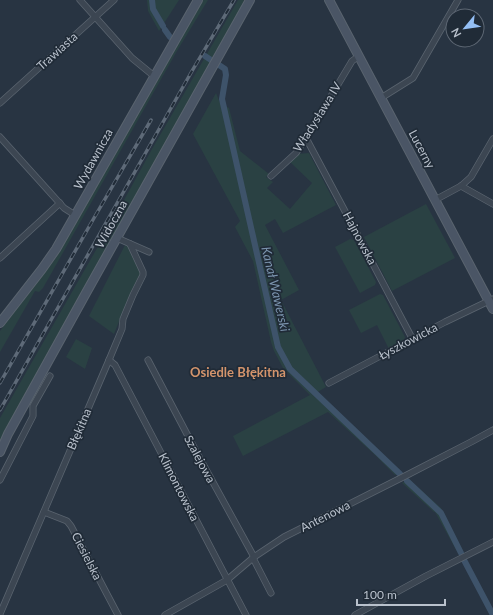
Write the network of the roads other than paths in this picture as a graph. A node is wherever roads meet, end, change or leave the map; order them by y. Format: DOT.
graph roads {
  1 [pos="80,0"];
  2 [pos="114,0"];
  3 [pos="198,0"];
  4 [pos="251,0"];
  5 [pos="329,0"];
  6 [pos="458,0"];
  7 [pos="95,17"];
  8 [pos="359,56"];
  9 [pos="154,76"];
  10 [pos="381,98"];
  11 [pos="0,103"];
  12 [pos="0,137"];
  13 [pos="306,138"];
  14 [pos="493,139"];
  15 [pos="271,176"];
  16 [pos="461,186"];
  17 [pos="435,200"];
  18 [pos="60,203"];
  19 [pos="493,204"];
  20 [pos="75,216"];
  21 [pos="117,238"];
  22 [pos="130,244"];
  23 [pos="149,252"];
  24 [pos="0,258"];
  25 [pos="491,300"];
  26 [pos="493,309"];
  27 [pos="0,323"];
  28 [pos="412,338"];
  29 [pos="109,360"];
  30 [pos="148,360"];
  31 [pos="50,376"];
  32 [pos="329,383"];
  33 [pos="493,430"];
  34 [pos="0,452"];
  35 [pos="0,480"];
  36 [pos="44,512"];
  37 [pos="493,542"];
  38 [pos="254,558"];
  39 [pos="227,580"];
  40 [pos="271,593"];
  41 [pos="2,612"];
  42 [pos="118,615"];
  43 [pos="165,615"];
  44 [pos="246,615"];
  45 [pos="355,615"];
  1 -- 7 [label="street"];
  2 -- 7 [label="street, Trawiasta"];
  3 -- 9 [label="main road, Wydawnicza"];
  4 -- 21 [label="main road, Widoczna"];
  5 -- 8 [label="main road, Lucerny"];
  6 -- 10 [label="street"];
  7 -- 9 [label="street"];
  7 -- 11 [label="street, Trawiasta"];
  8 -- 10 [label="main road, Lucerny"];
  8 -- 13 [label="street, Władysława IV"];
  9 -- 20 [label="main road, Wydawnicza"];
  10 -- 17 [label="main road, Lucerny"];
  12 -- 18 [label="street"];
  13 -- 15 [label="street, Władysława IV"];
  13 -- 28 [label="street, Hajnowska"];
  14 -- 16 [label="street"];
  16 -- 17 [label="street"];
  16 -- 19 [label="street"];
  17 -- 25 [label="main road, Lucerny"];
  18 -- 20 [label="street"];
  18 -- 24 [label="street"];
  20 -- 27 [label="main road, Wydawnicza"];
  21 -- 22 [label="street"];
  21 -- 34 [label="main road, Widoczna"];
  22 -- 23 [label="street"];
  22 -- 29 [label="street, Błękitna"];
  25 -- 26 [label="main road, Lucerny"];
  25 -- 28 [label="street, Łyszkowicka"];
  28 -- 32 [label="street, Łyszkowicka"];
  29 -- 36 [label="street, Błękitna"];
  29 -- 39 [label="street, Klimontowska"];
  30 -- 38 [label="street, Szalejowa"];
  31 -- 35 [label="street"];
  33 -- 38 [label="street, Antenowa"];
  36 -- 41 [label="street, Błękitna"];
  36 -- 42 [label="street, Ciesielska"];
  37 -- 45 [label="street"];
  38 -- 39 [label="street, Antenowa"];
  38 -- 40 [label="street, Szalejowa"];
  39 -- 43 [label="street, Antenowa"];
  39 -- 44 [label="street, Klimontowska"];
}
